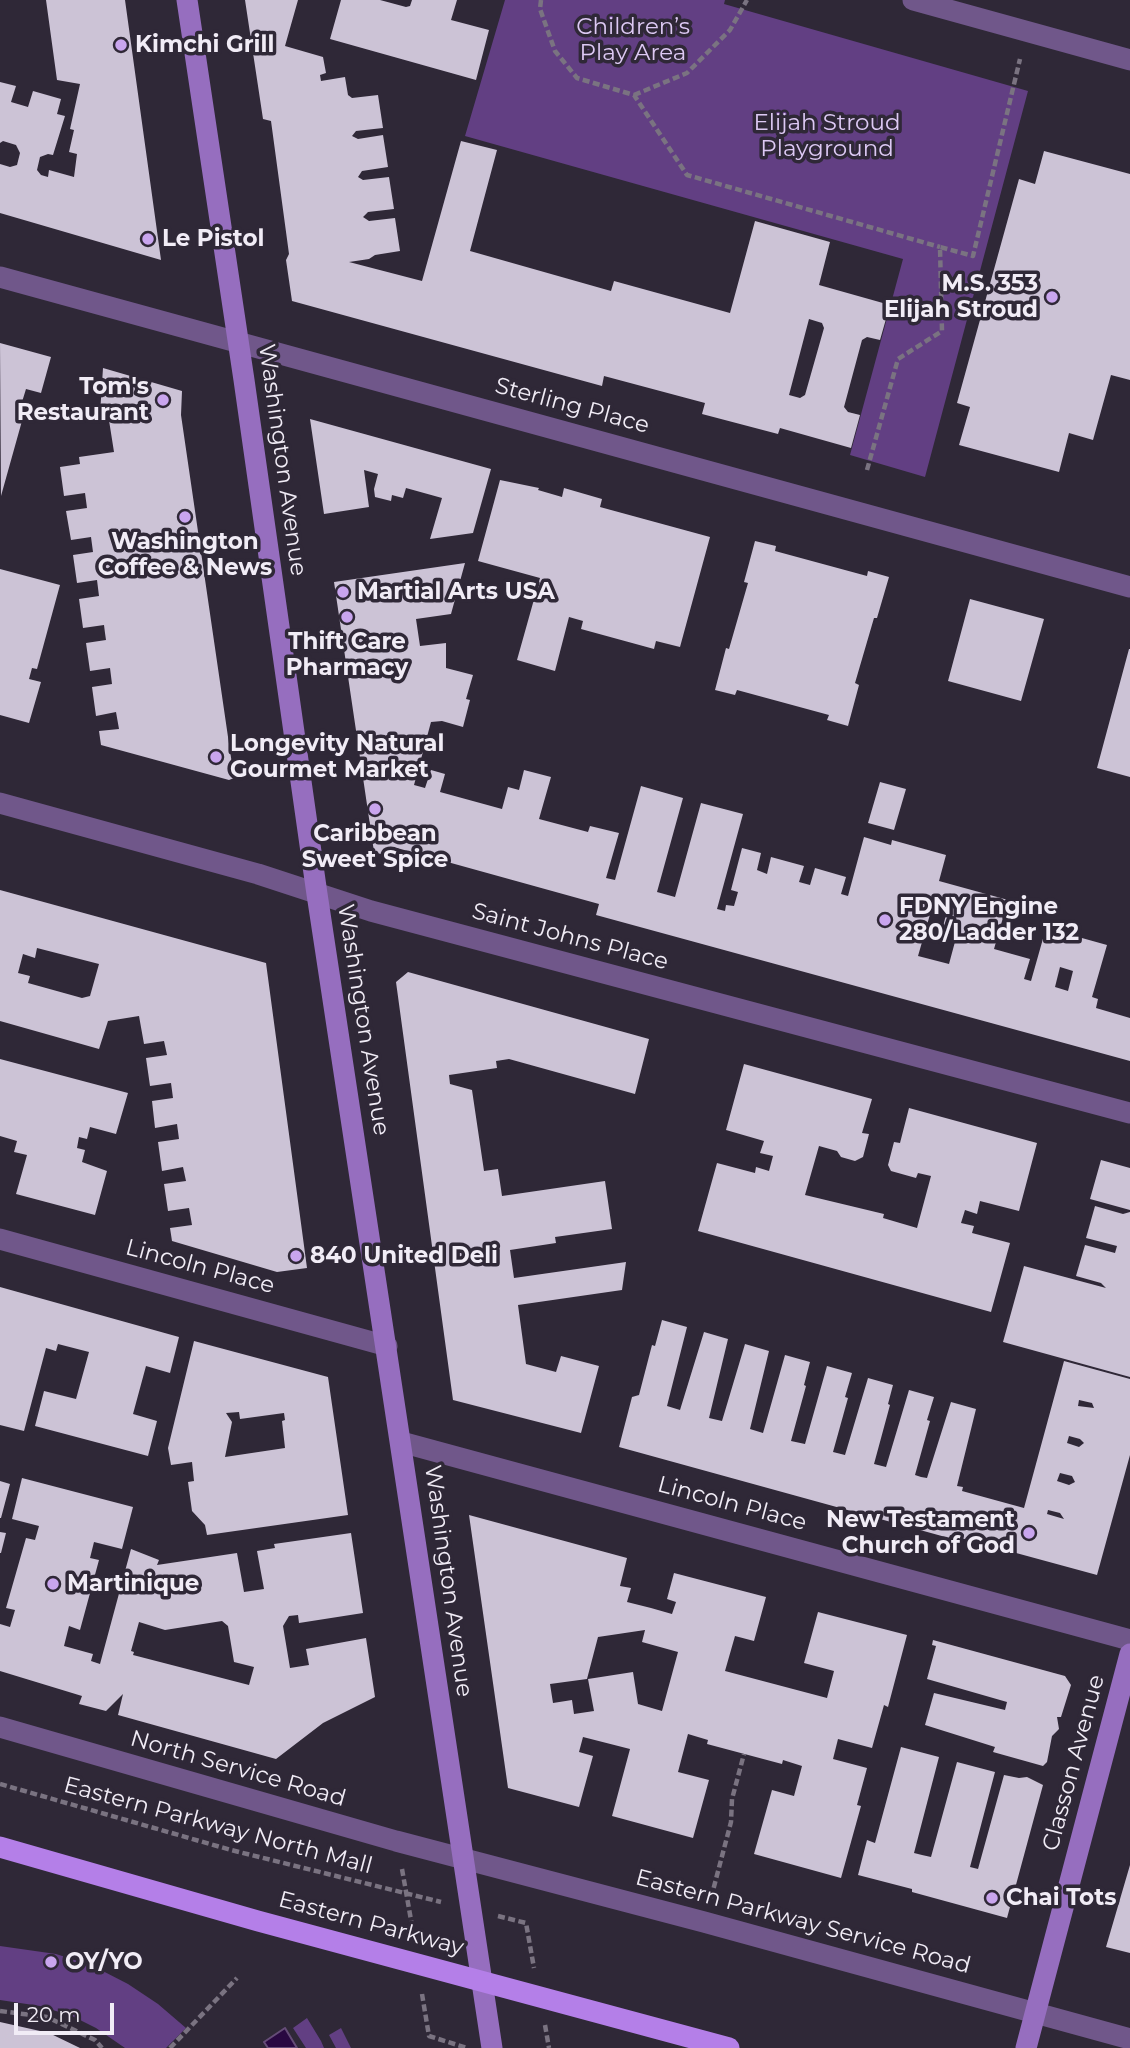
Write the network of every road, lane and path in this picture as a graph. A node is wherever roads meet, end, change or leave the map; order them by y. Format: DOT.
graph roads {
  1 [pos="187,0"];
  2 [pos="541,0"];
  3 [pos="747,0"];
  4 [pos="913,0"];
  5 [pos="1026,31"];
  6 [pos="1130,60"];
  7 [pos="634,95"];
  8 [pos="940,247"];
  9 [pos="0,276"];
  10 [pos="239,342"];
  11 [pos="867,470"];
  12 [pos="1130,587"];
  13 [pos="0,803"];
  14 [pos="317,894"];
  15 [pos="1130,1113"];
  16 [pos="0,1239"];
  17 [pos="387,1346"];
  18 [pos="401,1442"];
  19 [pos="1130,1640"];
  20 [pos="1130,1654"];
  21 [pos="0,1727"];
  22 [pos="744,1754"];
  23 [pos="0,1784"];
  24 [pos="0,1847"];
  25 [pos="462,1858"];
  26 [pos="402,1869"];
  27 [pos="407,1894"];
  28 [pos="427,1899"];
  29 [pos="411,1918"];
  30 [pos="505,1918"];
  31 [pos="704,1922"];
  32 [pos="531,1951"];
  33 [pos="237,1978"];
  34 [pos="480,1980"];
  35 [pos="0,2011"];
  36 [pos="1036,2013"];
  37 [pos="426,2019"];
  38 [pos="1130,2039"];
  39 [pos="102,2048"];
  40 [pos="170,2048"];
  41 [pos="467,2048"];
  42 [pos="492,2048"];
  43 [pos="729,2048"];
  44 [pos="1026,2048"];
  1 -- 10 [label="main road, Washington Avenue"];
  2 -- 7 [label="path"];
  3 -- 7 [label="path"];
  4 -- 5 [label="street"];
  5 -- 6 [label="street"];
  5 -- 8 [label="path"];
  7 -- 8 [label="path"];
  8 -- 11 [label="path"];
  9 -- 10 [label="street, Sterling Place"];
  10 -- 12 [label="street, Sterling Place"];
  10 -- 14 [label="main road, Washington Avenue"];
  13 -- 14 [label="street, Saint Johns Place"];
  14 -- 15 [label="street, Saint Johns Place"];
  14 -- 17 [label="main road, Washington Avenue"];
  16 -- 17 [label="street, Lincoln Place"];
  17 -- 18 [label="main road, Washington Avenue"];
  18 -- 19 [label="street, Lincoln Place"];
  18 -- 25 [label="main road, Washington Avenue"];
  20 -- 36 [label="main road, Classon Avenue"];
  21 -- 25 [label="street, North Service Road"];
  22 -- 31 [label="path"];
  23 -- 27 [label="path, Eastern Parkway North Mall"];
  24 -- 34 [label="main road, Eastern Parkway"];
  25 -- 31 [label="street, Eastern Parkway Service Road"];
  25 -- 34 [label="main road, Washington Avenue"];
  26 -- 27 [label="path"];
  27 -- 28 [label="path, Eastern Parkway North Mall"];
  27 -- 29 [label="path"];
  30 -- 32 [label="path"];
  31 -- 36 [label="street, Eastern Parkway Service Road"];
  33 -- 40 [label="path"];
  34 -- 42 [label="main road, Washington Avenue"];
  34 -- 43 [label="main road, Eastern Parkway"];
  35 -- 39 [label="path"];
  36 -- 38 [label="street, Eastern Parkway Service Road"];
  36 -- 44 [label="main road, Classon Avenue"];
  37 -- 41 [label="path"];
}
